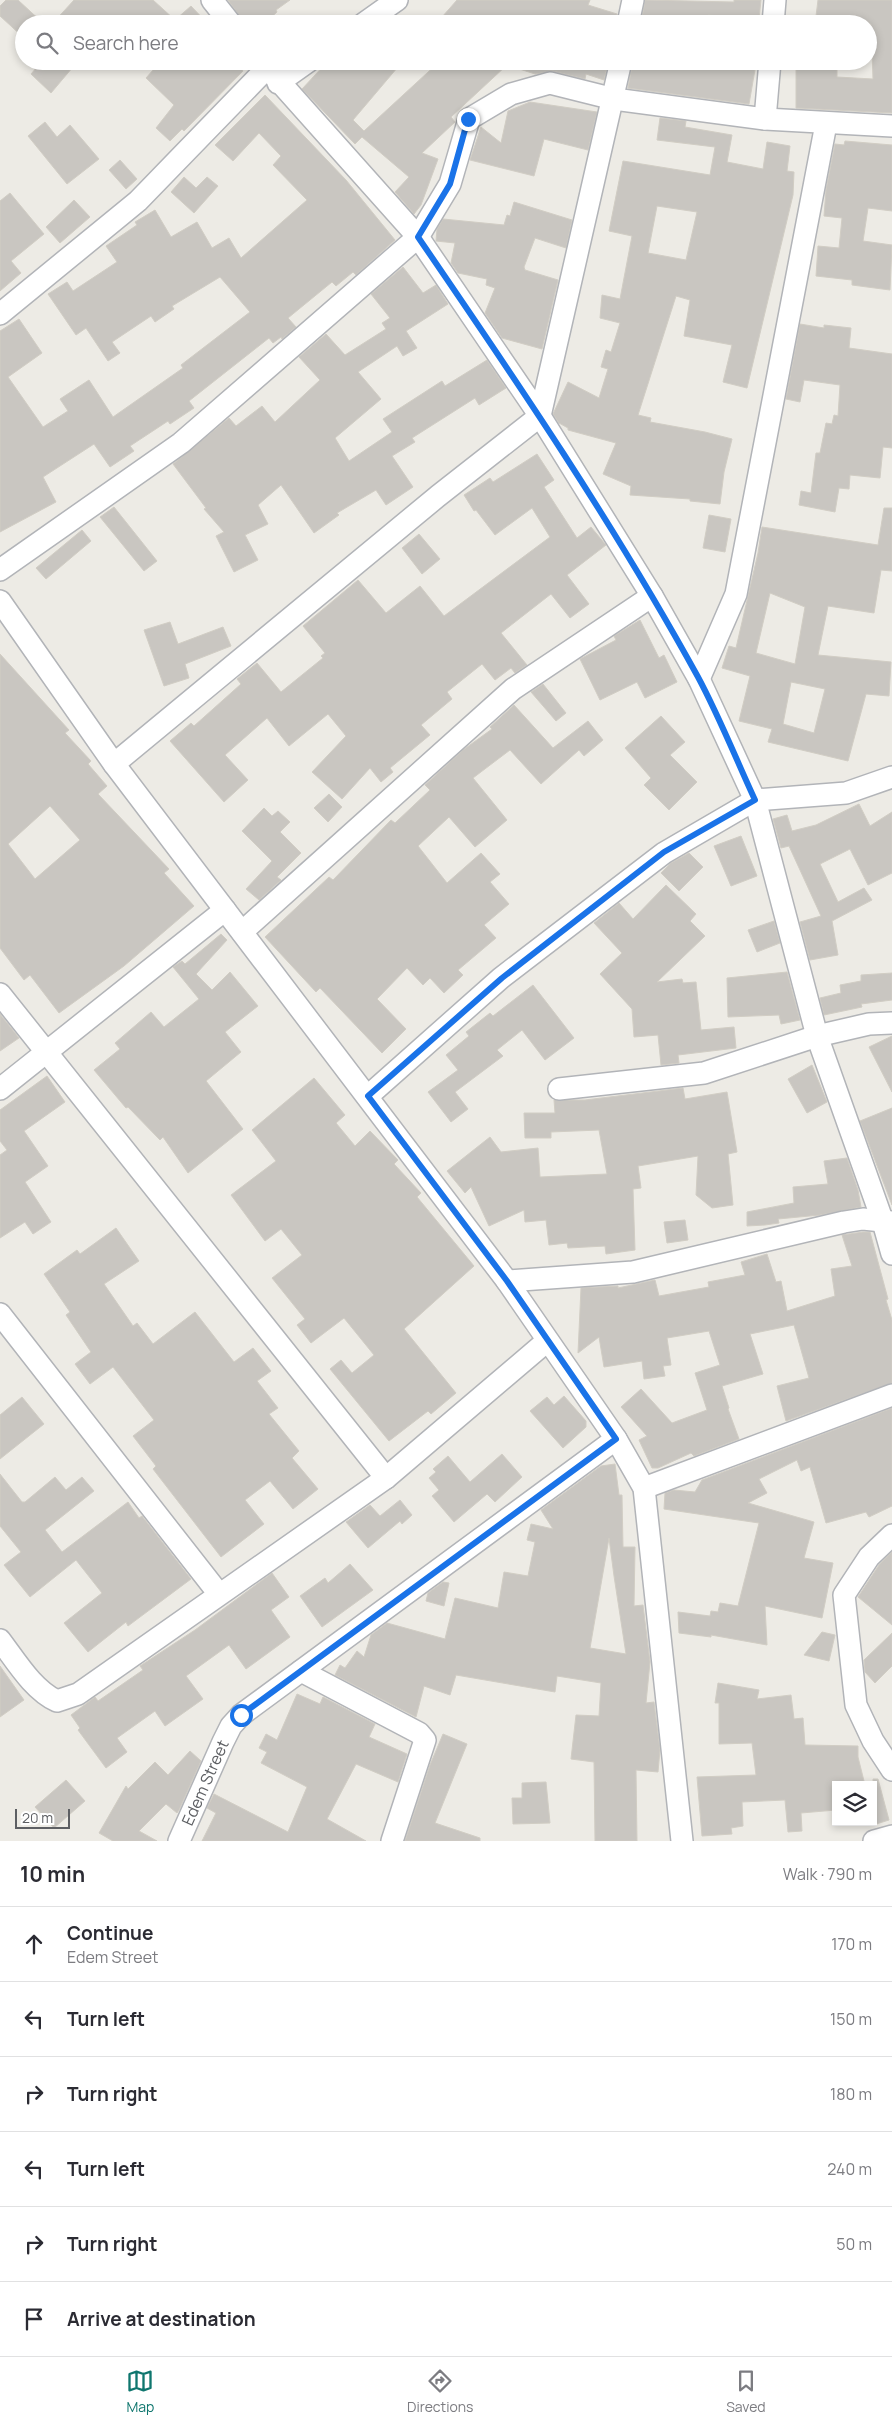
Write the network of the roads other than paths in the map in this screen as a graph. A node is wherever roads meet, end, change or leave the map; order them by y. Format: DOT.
graph roads {
  1 [pos="212,0"];
  2 [pos="397,0"];
  3 [pos="633,0"];
  4 [pos="775,0"];
  5 [pos="224,15"];
  6 [pos="376,15"];
  7 [pos="630,15"];
  8 [pos="774,15"];
  9 [pos="619,70"];
  10 [pos="769,70"];
  11 [pos="268,71"];
  12 [pos="614,99"];
  13 [pos="765,119"];
  14 [pos="826,124"];
  15 [pos="892,126"];
  16 [pos="418,237"];
  17 [pos="0,314"];
  18 [pos="540,416"];
  19 [pos="0,570"];
  20 [pos="652,596"];
  21 [pos="0,601"];
  22 [pos="699,679"];
  23 [pos="114,764"];
  24 [pos="892,777"];
  25 [pos="755,800"];
  26 [pos="226,910"];
  27 [pos="242,932"];
  28 [pos="0,994"];
  29 [pos="892,1022"];
  30 [pos="817,1036"];
  31 [pos="46,1054"];
  32 [pos="559,1088"];
  33 [pos="0,1090"];
  34 [pos="368,1096"];
  35 [pos="888,1222"];
  36 [pos="892,1254"];
  37 [pos="507,1281"];
  38 [pos="0,1314"];
  39 [pos="547,1341"];
  40 [pos="892,1395"];
  41 [pos="616,1439"];
  42 [pos="386,1478"];
  43 [pos="644,1488"];
  44 [pos="892,1535"];
  45 [pos="219,1594"];
  46 [pos="0,1640"];
  47 [pos="301,1671"];
  48 [pos="892,1770"];
  49 [pos="892,1836"];
  50 [pos="179,1841"];
  51 [pos="392,1841"];
  52 [pos="682,1841"];
  53 [pos="874,1841"];
  1 -- 5 [label="street"];
  2 -- 6 [label="street"];
  3 -- 7 [label="street"];
  4 -- 8 [label="street"];
  9 -- 12 [label="street"];
  10 -- 13 [label="street"];
  11 -- 16 [label="street"];
  11 -- 17 [label="street"];
  12 -- 13 [label="street"];
  12 -- 16 [label="street"];
  12 -- 18 [label="street"];
  13 -- 14 [label="street"];
  14 -- 15 [label="street"];
  14 -- 22 [label="street"];
  16 -- 18 [label="street"];
  16 -- 19 [label="street"];
  18 -- 20 [label="street"];
  18 -- 23 [label="street"];
  20 -- 22 [label="street"];
  20 -- 27 [label="street"];
  21 -- 23 [label="street"];
  22 -- 25 [label="street"];
  23 -- 26 [label="street"];
  24 -- 25 [label="street"];
  25 -- 30 [label="street"];
  25 -- 34 [label="street"];
  26 -- 27 [label="street"];
  26 -- 31 [label="street"];
  27 -- 34 [label="street"];
  28 -- 31 [label="street"];
  29 -- 30 [label="street"];
  30 -- 32 [label="street"];
  30 -- 35 [label="street"];
  31 -- 33 [label="street"];
  31 -- 42 [label="street"];
  34 -- 37 [label="street"];
  35 -- 36 [label="street"];
  35 -- 37 [label="street"];
  37 -- 39 [label="street"];
  38 -- 45 [label="street"];
  39 -- 41 [label="street"];
  39 -- 42 [label="street"];
  40 -- 43 [label="street"];
  41 -- 43 [label="street"];
  41 -- 47 [label="street, Edem Street"];
  42 -- 45 [label="street"];
  43 -- 52 [label="street"];
  44 -- 48 [label="street"];
  45 -- 46 [label="street"];
  47 -- 50 [label="street, Edem Street"];
  47 -- 51 [label="street"];
  49 -- 53 [label="street"];
}
